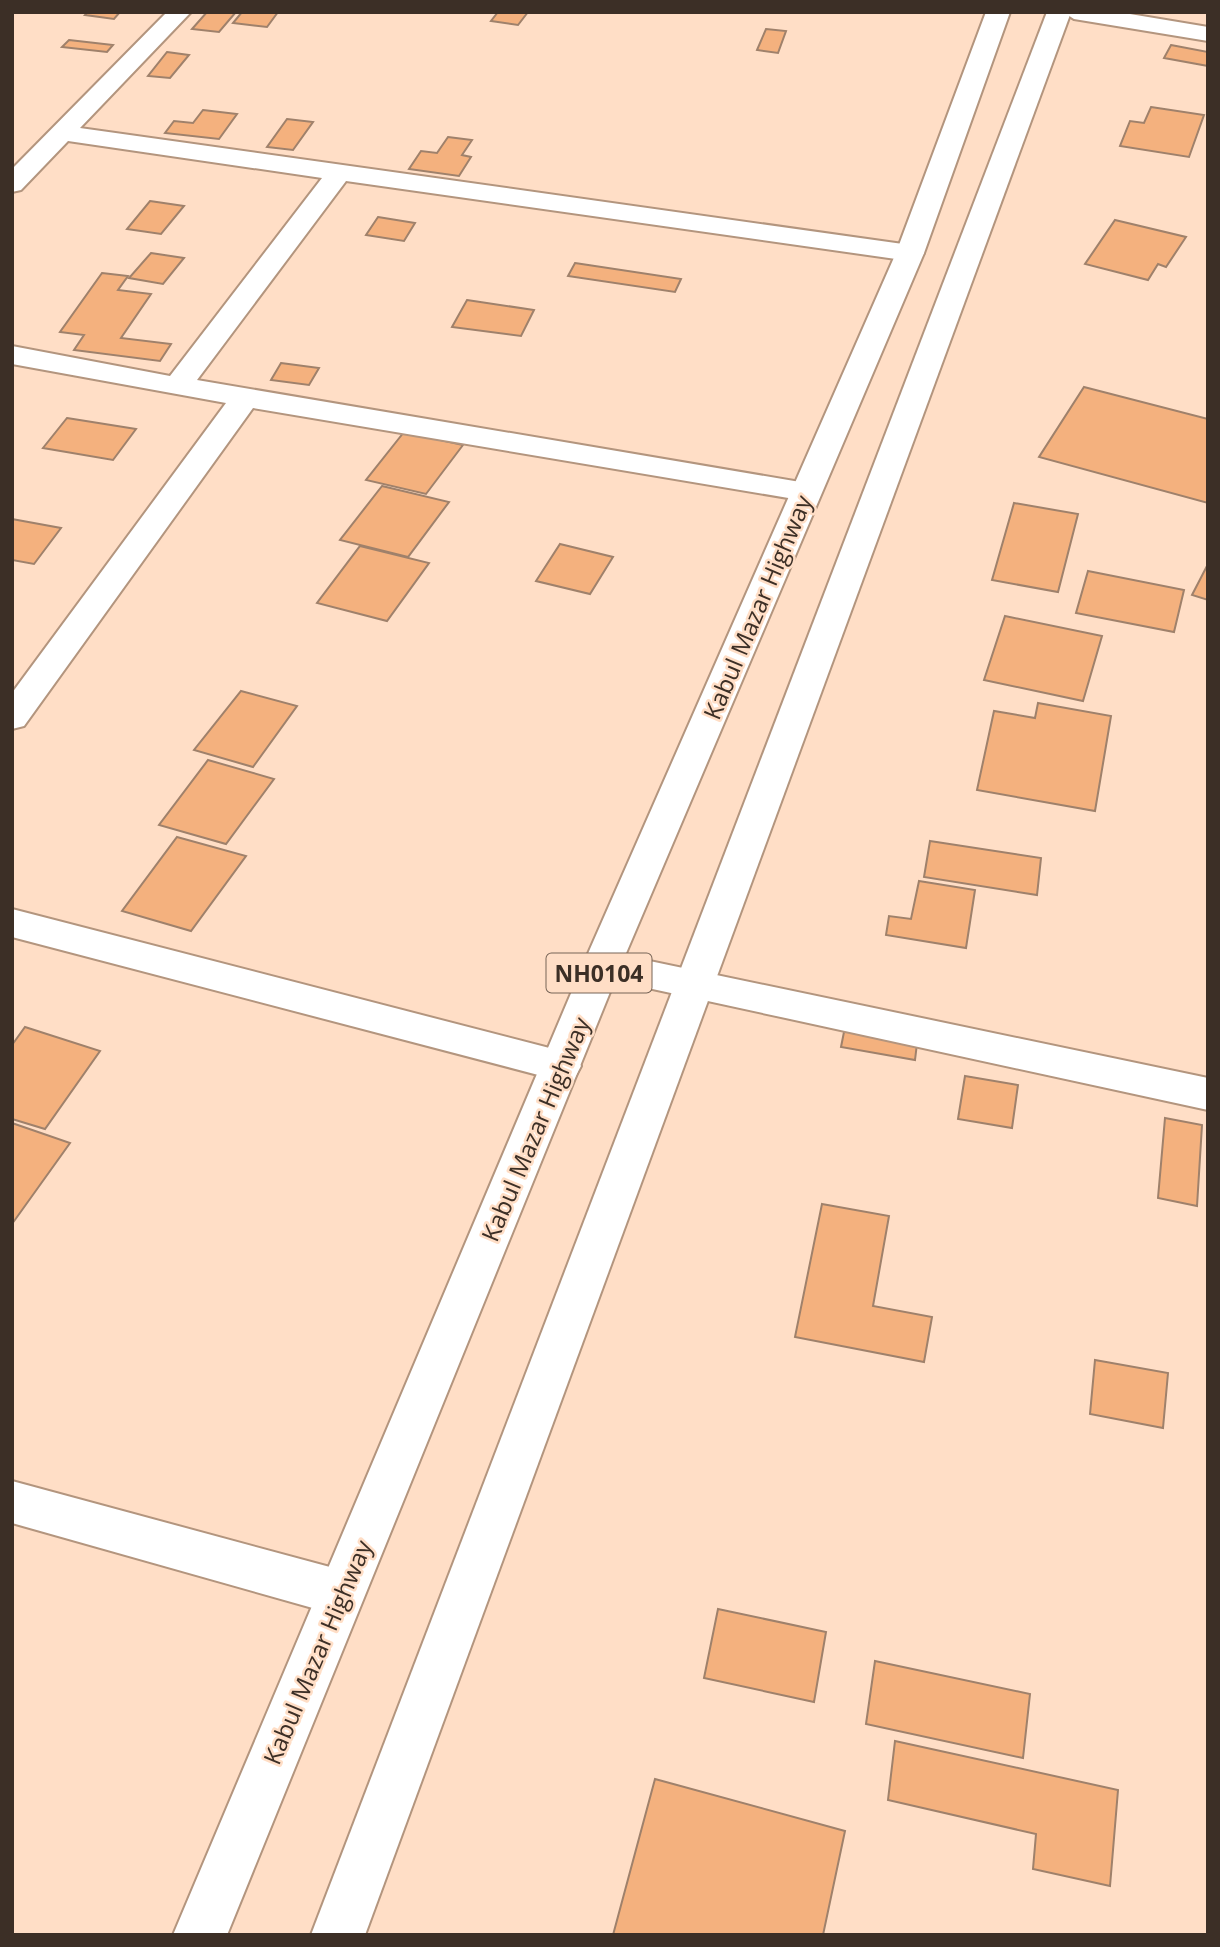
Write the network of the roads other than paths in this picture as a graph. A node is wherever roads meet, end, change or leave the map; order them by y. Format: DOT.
graph roads {
  1 [pos="180,12"];
  2 [pos="998,12"];
  3 [pos="1059,12"];
  4 [pos="1074,12"];
  5 [pos="1208,34"];
  6 [pos="61,133"];
  7 [pos="338,174"];
  8 [pos="12,184"];
  9 [pos="910,253"];
  10 [pos="12,355"];
  11 [pos="179,384"];
  12 [pos="245,398"];
  13 [pos="806,492"];
  14 [pos="12,718"];
  15 [pos="12,923"];
  16 [pos="602,965"];
  17 [pos="695,985"];
  18 [pos="561,1066"];
  19 [pos="1208,1094"];
  20 [pos="12,1502"];
  21 [pos="341,1593"];
  22 [pos="200,1935"];
  23 [pos="338,1935"];
  1 -- 6 [label="main road"];
  2 -- 9 [label="main road, Kabul Mazar Highway / NH0104"];
  3 -- 17 [label="main road"];
  4 -- 5 [label="main road"];
  6 -- 7 [label="main road"];
  6 -- 8 [label="main road"];
  7 -- 9 [label="main road"];
  7 -- 11 [label="main road"];
  9 -- 13 [label="main road, Kabul Mazar Highway / NH0104"];
  10 -- 11 [label="main road"];
  11 -- 12 [label="main road"];
  12 -- 13 [label="main road"];
  12 -- 14 [label="main road"];
  13 -- 16 [label="main road, Kabul Mazar Highway / NH0104"];
  15 -- 18 [label="main road"];
  16 -- 17 [label="main road"];
  16 -- 18 [label="main road, Kabul Mazar Highway / NH0104"];
  17 -- 19 [label="main road"];
  17 -- 23 [label="main road"];
  18 -- 21 [label="main road, Kabul Mazar Highway / NH0104"];
  20 -- 21 [label="main road"];
  21 -- 22 [label="main road, Kabul Mazar Highway / NH0104"];
}
